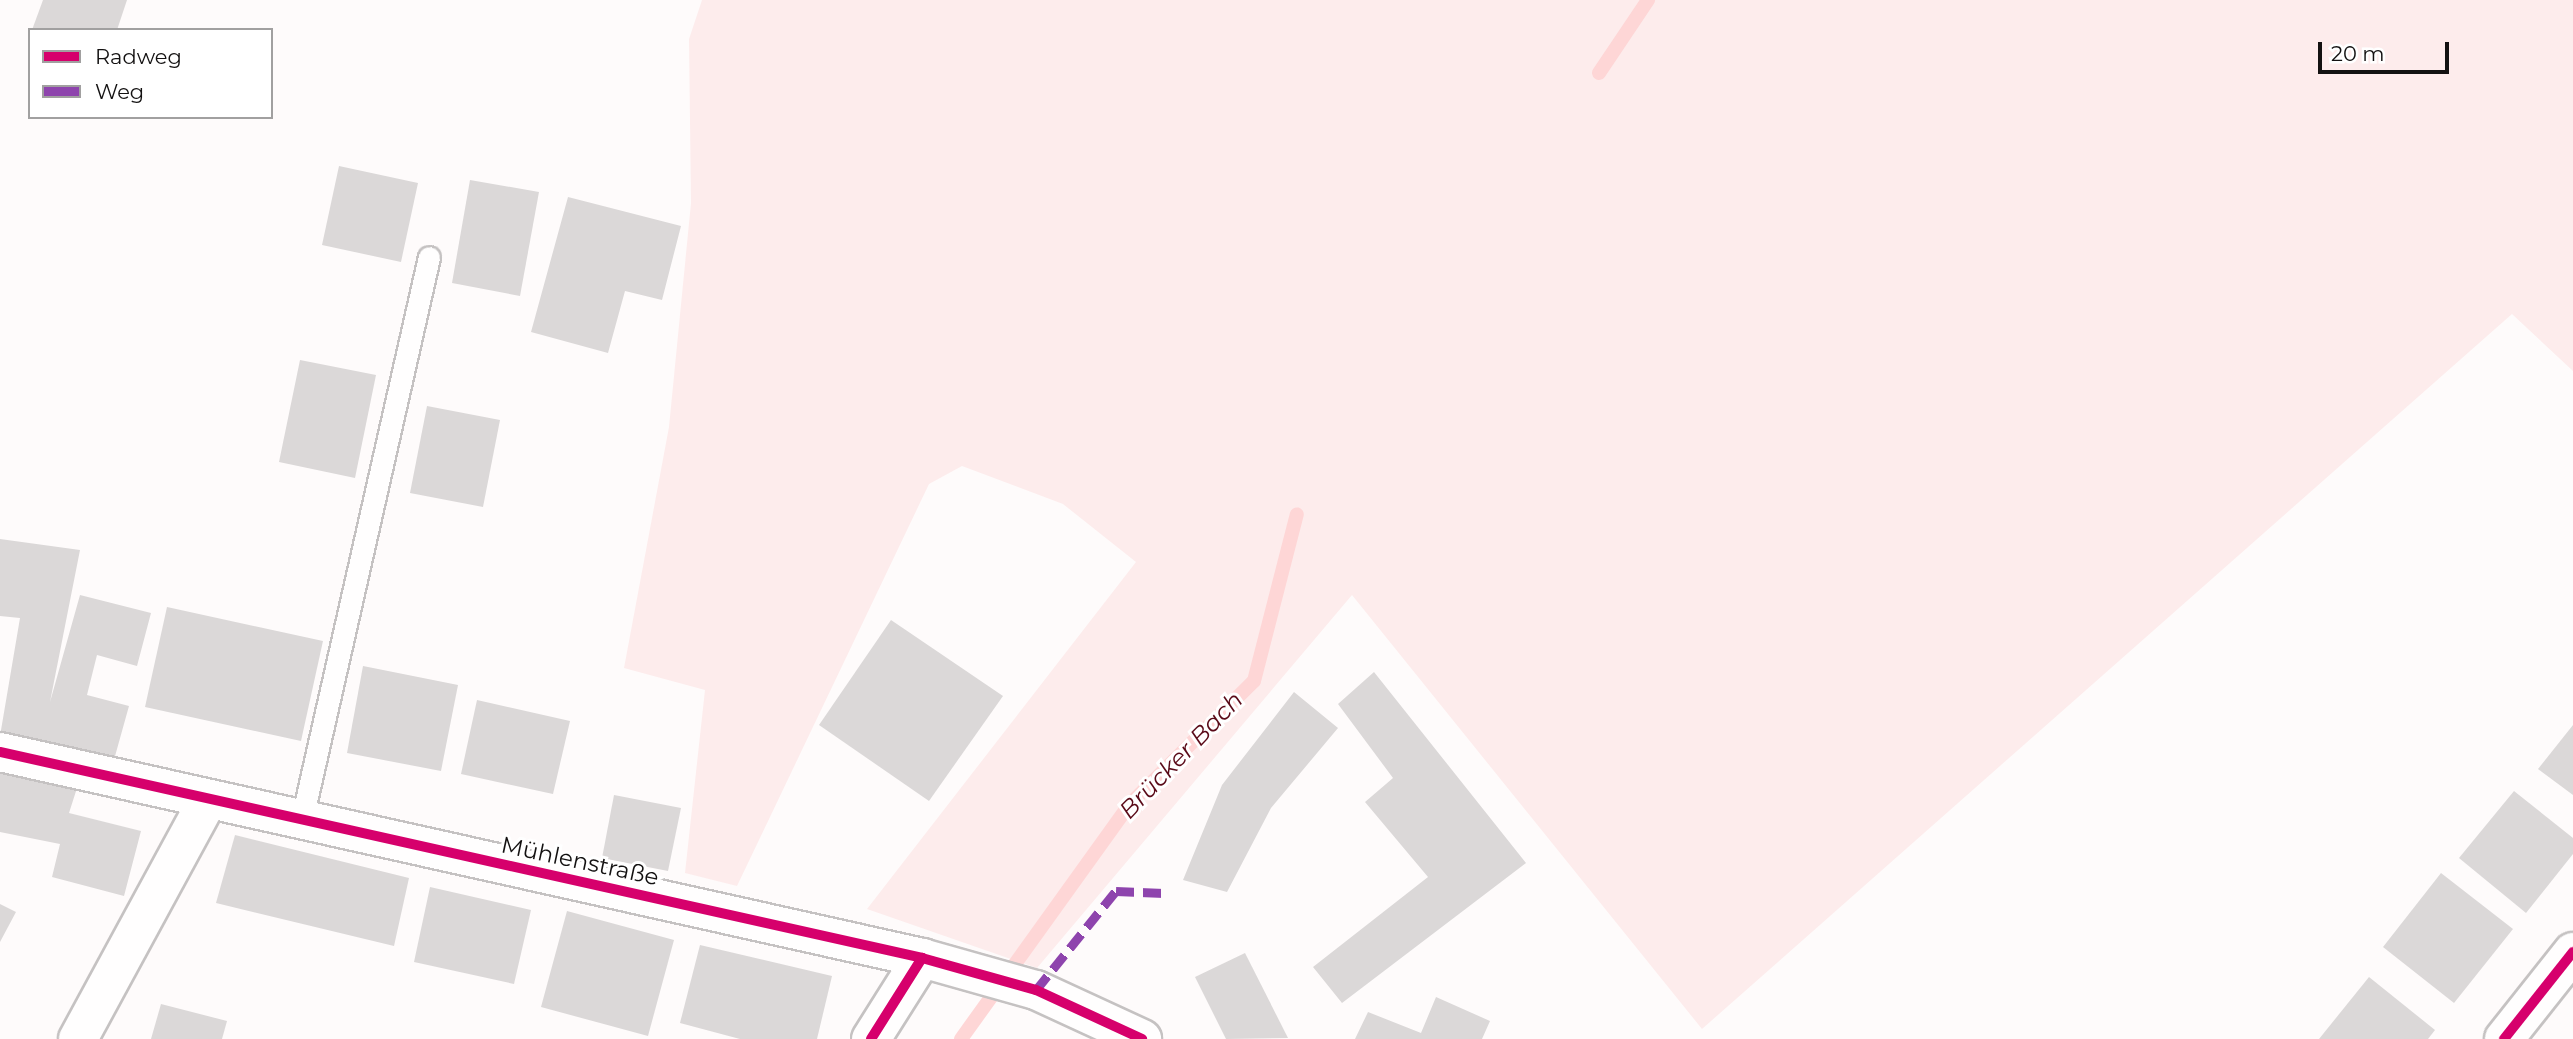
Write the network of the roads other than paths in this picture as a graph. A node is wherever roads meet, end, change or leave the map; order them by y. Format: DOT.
graph roads {
  1 [pos="429,257"];
  2 [pos="0,752"];
  3 [pos="208,800"];
  4 [pos="301,823"];
  5 [pos="2573,952"];
  6 [pos="922,958"];
  7 [pos="78,1039"];
  8 [pos="872,1039"];
  9 [pos="1142,1039"];
  10 [pos="2504,1039"];
  1 -- 4 [label="lane"];
  2 -- 3 [label="street, Mühlenstraße"];
  3 -- 4 [label="street, Mühlenstraße"];
  3 -- 7 [label="street"];
  4 -- 6 [label="street, Mühlenstraße"];
  5 -- 10 [label="street"];
  6 -- 8 [label="street"];
  6 -- 9 [label="street, Mühlenstraße"];
}
